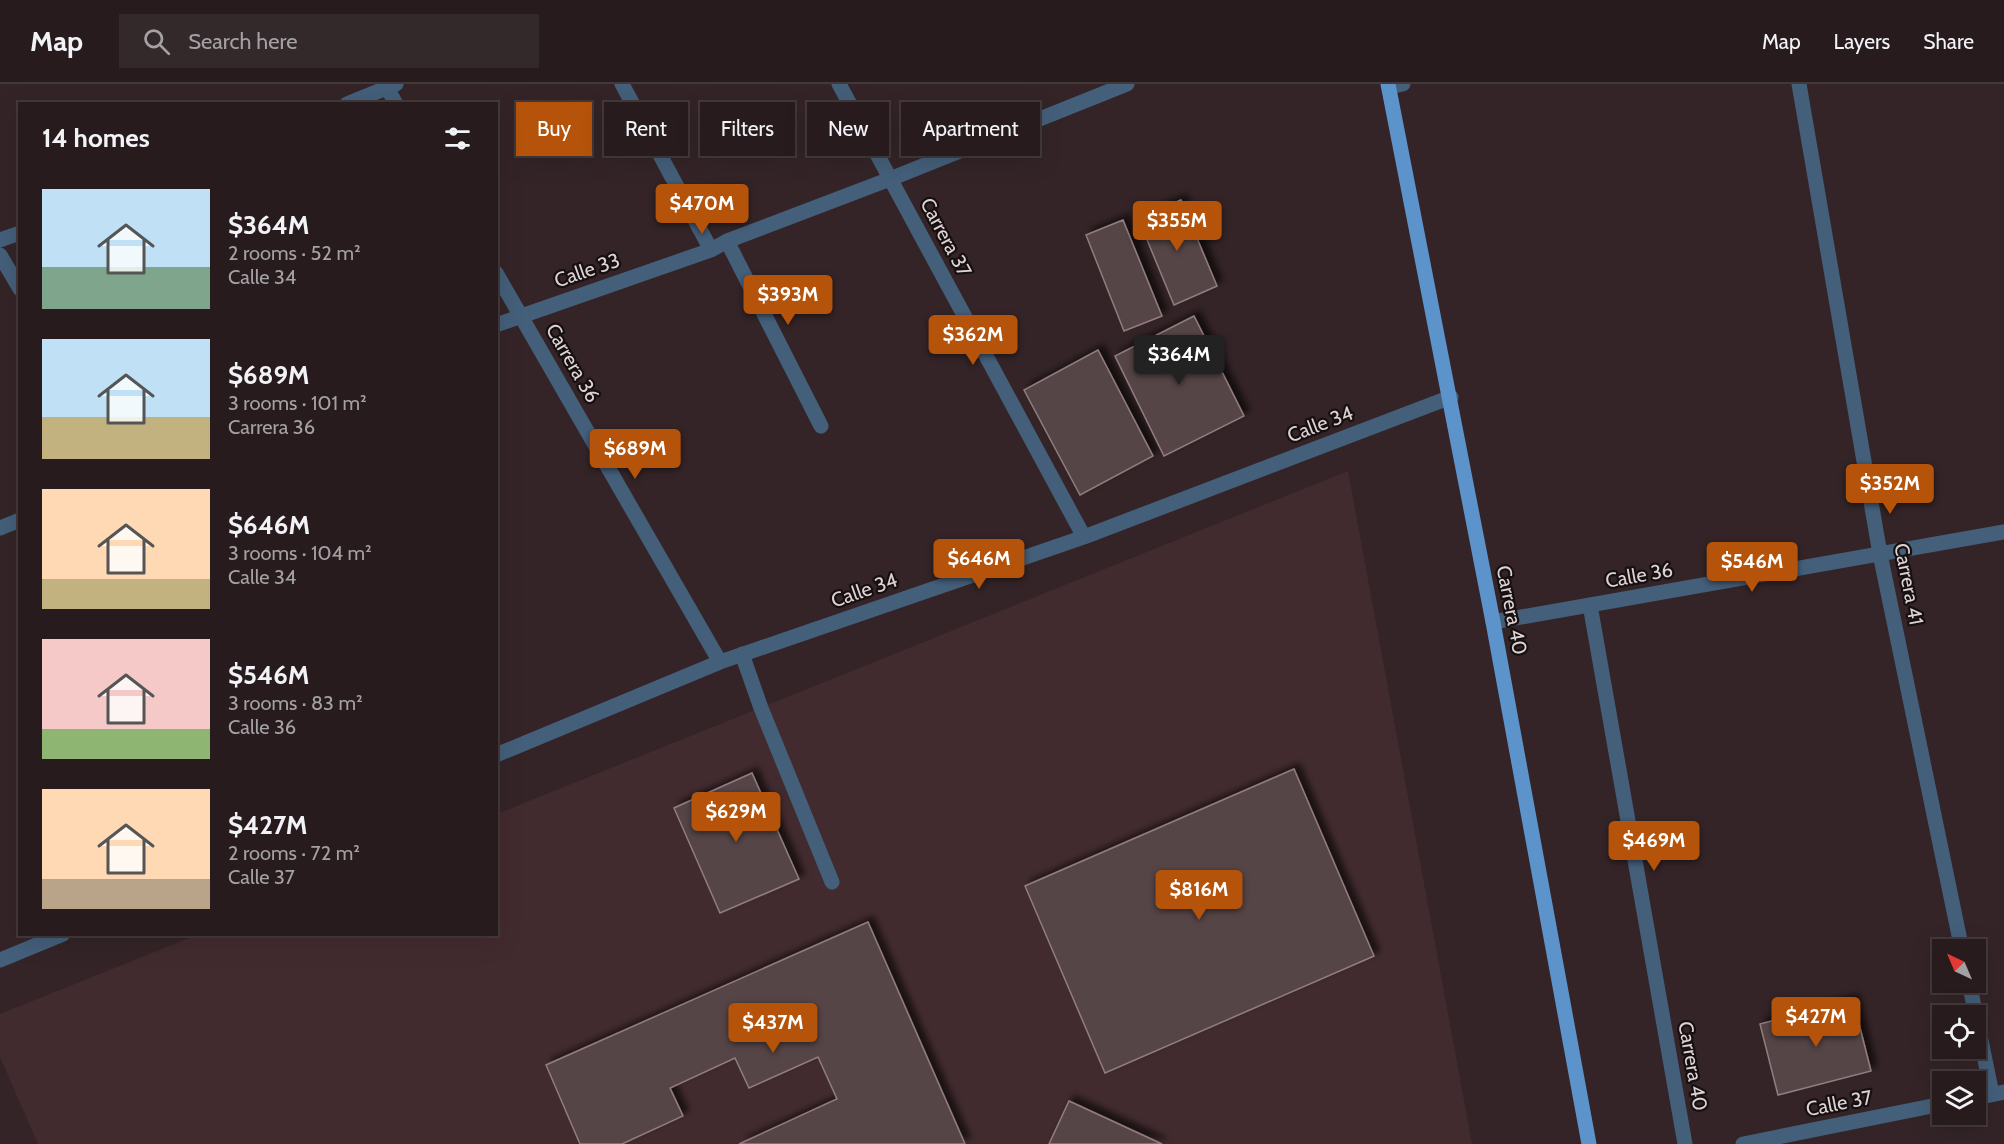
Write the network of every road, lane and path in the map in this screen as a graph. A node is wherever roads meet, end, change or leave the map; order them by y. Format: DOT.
graph roads {
  1 [pos="622,84"];
  2 [pos="838,84"];
  3 [pos="1127,84"];
  4 [pos="1799,84"];
  5 [pos="389,85"];
  6 [pos="1393,85"];
  7 [pos="351,102"];
  8 [pos="395,102"];
  9 [pos="890,179"];
  10 [pos="18,234"];
  11 [pos="0,240"];
  12 [pos="727,241"];
  13 [pos="711,250"];
  14 [pos="0,255"];
  15 [pos="498,276"];
  16 [pos="18,286"];
  17 [pos="521,315"];
  18 [pos="498,324"];
  19 [pos="1450,397"];
  20 [pos="820,426"];
  21 [pos="18,521"];
  22 [pos="0,528"];
  23 [pos="2004,532"];
  24 [pos="1084,537"];
  25 [pos="1880,554"];
  26 [pos="1590,605"];
  27 [pos="1493,622"];
  28 [pos="742,654"];
  29 [pos="720,662"];
  30 [pos="498,754"];
  31 [pos="832,882"];
  32 [pos="58,936"];
  33 [pos="1960,939"];
  34 [pos="0,960"];
  35 [pos="1972,993"];
  36 [pos="1998,1093"];
  37 [pos="1932,1106"];
  38 [pos="1589,1144"];
  39 [pos="1685,1144"];
  40 [pos="1743,1144"];
  1 -- 13 [label="street"];
  2 -- 9 [label="street, Carrera 37"];
  3 -- 9 [label="street, Calle 33"];
  4 -- 25 [label="street, Carrera 41"];
  5 -- 7 [label="street"];
  5 -- 8 [label="street"];
  6 -- 19 [label="main road, Carrera 40"];
  9 -- 12 [label="street, Calle 33"];
  9 -- 24 [label="street, Carrera 37"];
  10 -- 11 [label="street"];
  12 -- 13 [label="street, Calle 33"];
  12 -- 20 [label="street"];
  13 -- 17 [label="street, Calle 33"];
  14 -- 16 [label="street"];
  15 -- 17 [label="street, Carrera 36"];
  17 -- 18 [label="street, Calle 33"];
  17 -- 29 [label="street, Carrera 36"];
  19 -- 24 [label="street, Calle 34"];
  19 -- 27 [label="main road, Carrera 40"];
  21 -- 22 [label="street"];
  23 -- 25 [label="street, Calle 36"];
  24 -- 28 [label="street, Calle 34"];
  25 -- 26 [label="street, Calle 36"];
  25 -- 33 [label="street, Carrera 41"];
  26 -- 27 [label="street, Calle 36"];
  26 -- 39 [label="street, Carrera 40"];
  27 -- 38 [label="main road, Carrera 40"];
  28 -- 29 [label="street, Calle 34"];
  28 -- 31 [label="street"];
  29 -- 30 [label="street, Calle 34"];
  32 -- 34 [label="street"];
  35 -- 36 [label="street"];
  37 -- 40 [label="street, Calle 37"];
}
